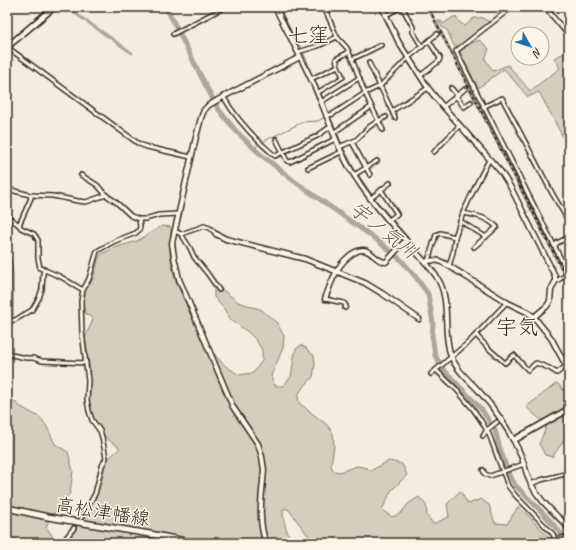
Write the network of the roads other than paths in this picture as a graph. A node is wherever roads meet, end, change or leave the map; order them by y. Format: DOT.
graph roads {
  1 [pos="54,7"];
  2 [pos="225,7"];
  3 [pos="276,7"];
  4 [pos="324,7"];
  5 [pos="382,7"];
  6 [pos="401,7"];
  7 [pos="512,7"];
  8 [pos="545,7"];
  9 [pos="219,8"];
  10 [pos="386,15"];
  11 [pos="173,34"];
  12 [pos="437,34"];
  13 [pos="569,36"];
  14 [pos="337,37"];
  15 [pos="429,41"];
  16 [pos="381,45"];
  17 [pos="7,47"];
  18 [pos="422,47"];
  19 [pos="349,52"];
  20 [pos="299,55"];
  21 [pos="408,58"];
  22 [pos="352,59"];
  23 [pos="369,63"];
  24 [pos="338,66"];
  25 [pos="420,76"];
  26 [pos="359,78"];
  27 [pos="311,79"];
  28 [pos="380,86"];
  29 [pos="428,88"];
  30 [pos="451,88"];
  31 [pos="465,89"];
  32 [pos="317,93"];
  33 [pos="365,93"];
  34 [pos="223,96"];
  35 [pos="456,96"];
  36 [pos="320,102"];
  37 [pos="470,102"];
  38 [pos="372,107"];
  39 [pos="443,107"];
  40 [pos="483,107"];
  41 [pos="392,111"];
  42 [pos="326,116"];
  43 [pos="386,117"];
  44 [pos="395,118"];
  45 [pos="378,121"];
  46 [pos="459,126"];
  47 [pos="330,127"];
  48 [pos="383,130"];
  49 [pos="333,133"];
  50 [pos="335,138"];
  51 [pos="276,139"];
  52 [pos="352,142"];
  53 [pos="339,147"];
  54 [pos="341,152"];
  55 [pos="434,152"];
  56 [pos="283,153"];
  57 [pos="191,157"];
  58 [pos="489,160"];
  59 [pos="377,161"];
  60 [pos="308,168"];
  61 [pos="366,168"];
  62 [pos="81,175"];
  63 [pos="354,175"];
  64 [pos="370,175"];
  65 [pos="390,183"];
  66 [pos="7,189"];
  67 [pos="381,190"];
  68 [pos="30,195"];
  69 [pos="106,195"];
  70 [pos="370,199"];
  71 [pos="463,213"];
  72 [pos="179,214"];
  73 [pos="7,216"];
  74 [pos="140,219"];
  75 [pos="388,221"];
  76 [pos="460,221"];
  77 [pos="569,222"];
  78 [pos="19,225"];
  79 [pos="175,231"];
  80 [pos="181,234"];
  81 [pos="216,234"];
  82 [pos="455,237"];
  83 [pos="486,237"];
  84 [pos="569,237"];
  85 [pos="406,240"];
  86 [pos="555,246"];
  87 [pos="474,247"];
  88 [pos="426,261"];
  89 [pos="449,266"];
  90 [pos="44,270"];
  91 [pos="336,271"];
  92 [pos="568,273"];
  93 [pos="555,282"];
  94 [pos="83,290"];
  95 [pos="219,290"];
  96 [pos="325,300"];
  97 [pos="507,302"];
  98 [pos="345,308"];
  99 [pos="534,317"];
  100 [pos="420,319"];
  101 [pos="476,335"];
  102 [pos="7,354"];
  103 [pos="451,357"];
  104 [pos="86,363"];
  105 [pos="566,366"];
  106 [pos="436,370"];
  107 [pos="569,371"];
  108 [pos="431,374"];
  109 [pos="569,410"];
  110 [pos="497,422"];
  111 [pos="487,430"];
  112 [pos="483,436"];
  113 [pos="514,440"];
  114 [pos="524,464"];
  115 [pos="484,470"];
  116 [pos="502,472"];
  117 [pos="569,473"];
  118 [pos="531,484"];
  119 [pos="7,508"];
  120 [pos="81,518"];
  121 [pos="74,528"];
  122 [pos="569,528"];
  123 [pos="569,537"];
  124 [pos="555,541"];
  125 [pos="59,543"];
  126 [pos="194,543"];
  127 [pos="266,543"];
  1 -- 17 [label="main road"];
  2 -- 9 [label="street"];
  3 -- 20 [label="street"];
  4 -- 14 [label="street"];
  5 -- 10 [label="street"];
  6 -- 10 [label="street"];
  6 -- 18 [label="street"];
  7 -- 40 [label="street"];
  8 -- 13 [label="street"];
  9 -- 11 [label="street"];
  10 -- 21 [label="street"];
  12 -- 15 [label="street"];
  14 -- 19 [label="street"];
  14 -- 20 [label="street"];
  15 -- 18 [label="street"];
  15 -- 25 [label="street"];
  16 -- 22 [label="street"];
  17 -- 57 [label="street"];
  18 -- 21 [label="street"];
  19 -- 22 [label="street"];
  19 -- 24 [label="street"];
  20 -- 27 [label="street"];
  20 -- 34 [label="street"];
  21 -- 25 [label="street"];
  21 -- 28 [label="street"];
  22 -- 26 [label="street"];
  23 -- 28 [label="street"];
  24 -- 27 [label="street"];
  24 -- 32 [label="street"];
  25 -- 29 [label="street"];
  26 -- 33 [label="street"];
  26 -- 36 [label="street"];
  27 -- 32 [label="street"];
  28 -- 33 [label="street"];
  28 -- 41 [label="street"];
  29 -- 39 [label="street"];
  29 -- 41 [label="street"];
  30 -- 35 [label="street"];
  31 -- 35 [label="street"];
  32 -- 36 [label="street"];
  33 -- 38 [label="street"];
  33 -- 42 [label="street"];
  34 -- 56 [label="street"];
  34 -- 57 [label="street"];
  35 -- 37 [label="street"];
  35 -- 39 [label="street"];
  36 -- 42 [label="street"];
  38 -- 45 [label="street"];
  38 -- 49 [label="street"];
  39 -- 46 [label="street"];
  40 -- 77 [label="street"];
  40 -- 86 [label="street"];
  41 -- 44 [label="street"];
  42 -- 47 [label="street"];
  43 -- 45 [label="street"];
  45 -- 48 [label="street"];
  45 -- 52 [label="street"];
  46 -- 55 [label="street"];
  46 -- 58 [label="street"];
  47 -- 49 [label="street"];
  47 -- 56 [label="street"];
  49 -- 50 [label="street"];
  50 -- 53 [label="street"];
  50 -- 56 [label="street"];
  51 -- 56 [label="street"];
  52 -- 53 [label="street"];
  52 -- 61 [label="street"];
  53 -- 54 [label="street"];
  54 -- 60 [label="street"];
  54 -- 63 [label="street"];
  57 -- 72 [label="street"];
  58 -- 71 [label="street"];
  58 -- 93 [label="street"];
  59 -- 61 [label="street"];
  61 -- 63 [label="street"];
  61 -- 64 [label="street"];
  62 -- 69 [label="street"];
  63 -- 70 [label="street"];
  65 -- 67 [label="street"];
  66 -- 68 [label="street"];
  67 -- 70 [label="street"];
  67 -- 75 [label="street"];
  68 -- 69 [label="street"];
  68 -- 78 [label="street"];
  69 -- 74 [label="street"];
  70 -- 75 [label="street"];
  71 -- 76 [label="street"];
  71 -- 83 [label="street"];
  72 -- 74 [label="street"];
  72 -- 79 [label="street"];
  73 -- 78 [label="street"];
  74 -- 94 [label="street"];
  75 -- 85 [label="street"];
  76 -- 82 [label="street"];
  76 -- 83 [label="street"];
  78 -- 90 [label="street"];
  79 -- 80 [label="street"];
  79 -- 127 [label="street"];
  80 -- 81 [label="street"];
  80 -- 95 [label="street"];
  81 -- 91 [label="street"];
  82 -- 88 [label="street"];
  82 -- 89 [label="street"];
  83 -- 87 [label="street"];
  84 -- 86 [label="street"];
  85 -- 88 [label="street"];
  85 -- 91 [label="street"];
  86 -- 92 [label="street"];
  88 -- 89 [label="street"];
  88 -- 103 [label="street"];
  89 -- 97 [label="street"];
  90 -- 94 [label="street"];
  90 -- 102 [label="street"];
  91 -- 96 [label="street"];
  91 -- 100 [label="street"];
  92 -- 93 [label="street"];
  93 -- 99 [label="street"];
  94 -- 104 [label="street"];
  96 -- 98 [label="street"];
  97 -- 99 [label="street"];
  97 -- 101 [label="street"];
  99 -- 105 [label="street"];
  101 -- 103 [label="street"];
  101 -- 105 [label="street"];
  102 -- 104 [label="street"];
  103 -- 106 [label="street"];
  103 -- 113 [label="street"];
  104 -- 120 [label="street"];
  105 -- 107 [label="street"];
  106 -- 108 [label="street"];
  106 -- 111 [label="street"];
  109 -- 113 [label="main road"];
  110 -- 111 [label="street"];
  111 -- 112 [label="street"];
  111 -- 116 [label="street"];
  113 -- 114 [label="street"];
  114 -- 116 [label="street"];
  114 -- 118 [label="street"];
  115 -- 116 [label="street"];
  116 -- 124 [label="street"];
  117 -- 118 [label="street"];
  118 -- 122 [label="street"];
  119 -- 126 [label="main road, 高松津幡線"];
  121 -- 125 [label="street"];
  123 -- 124 [label="street"];
}
